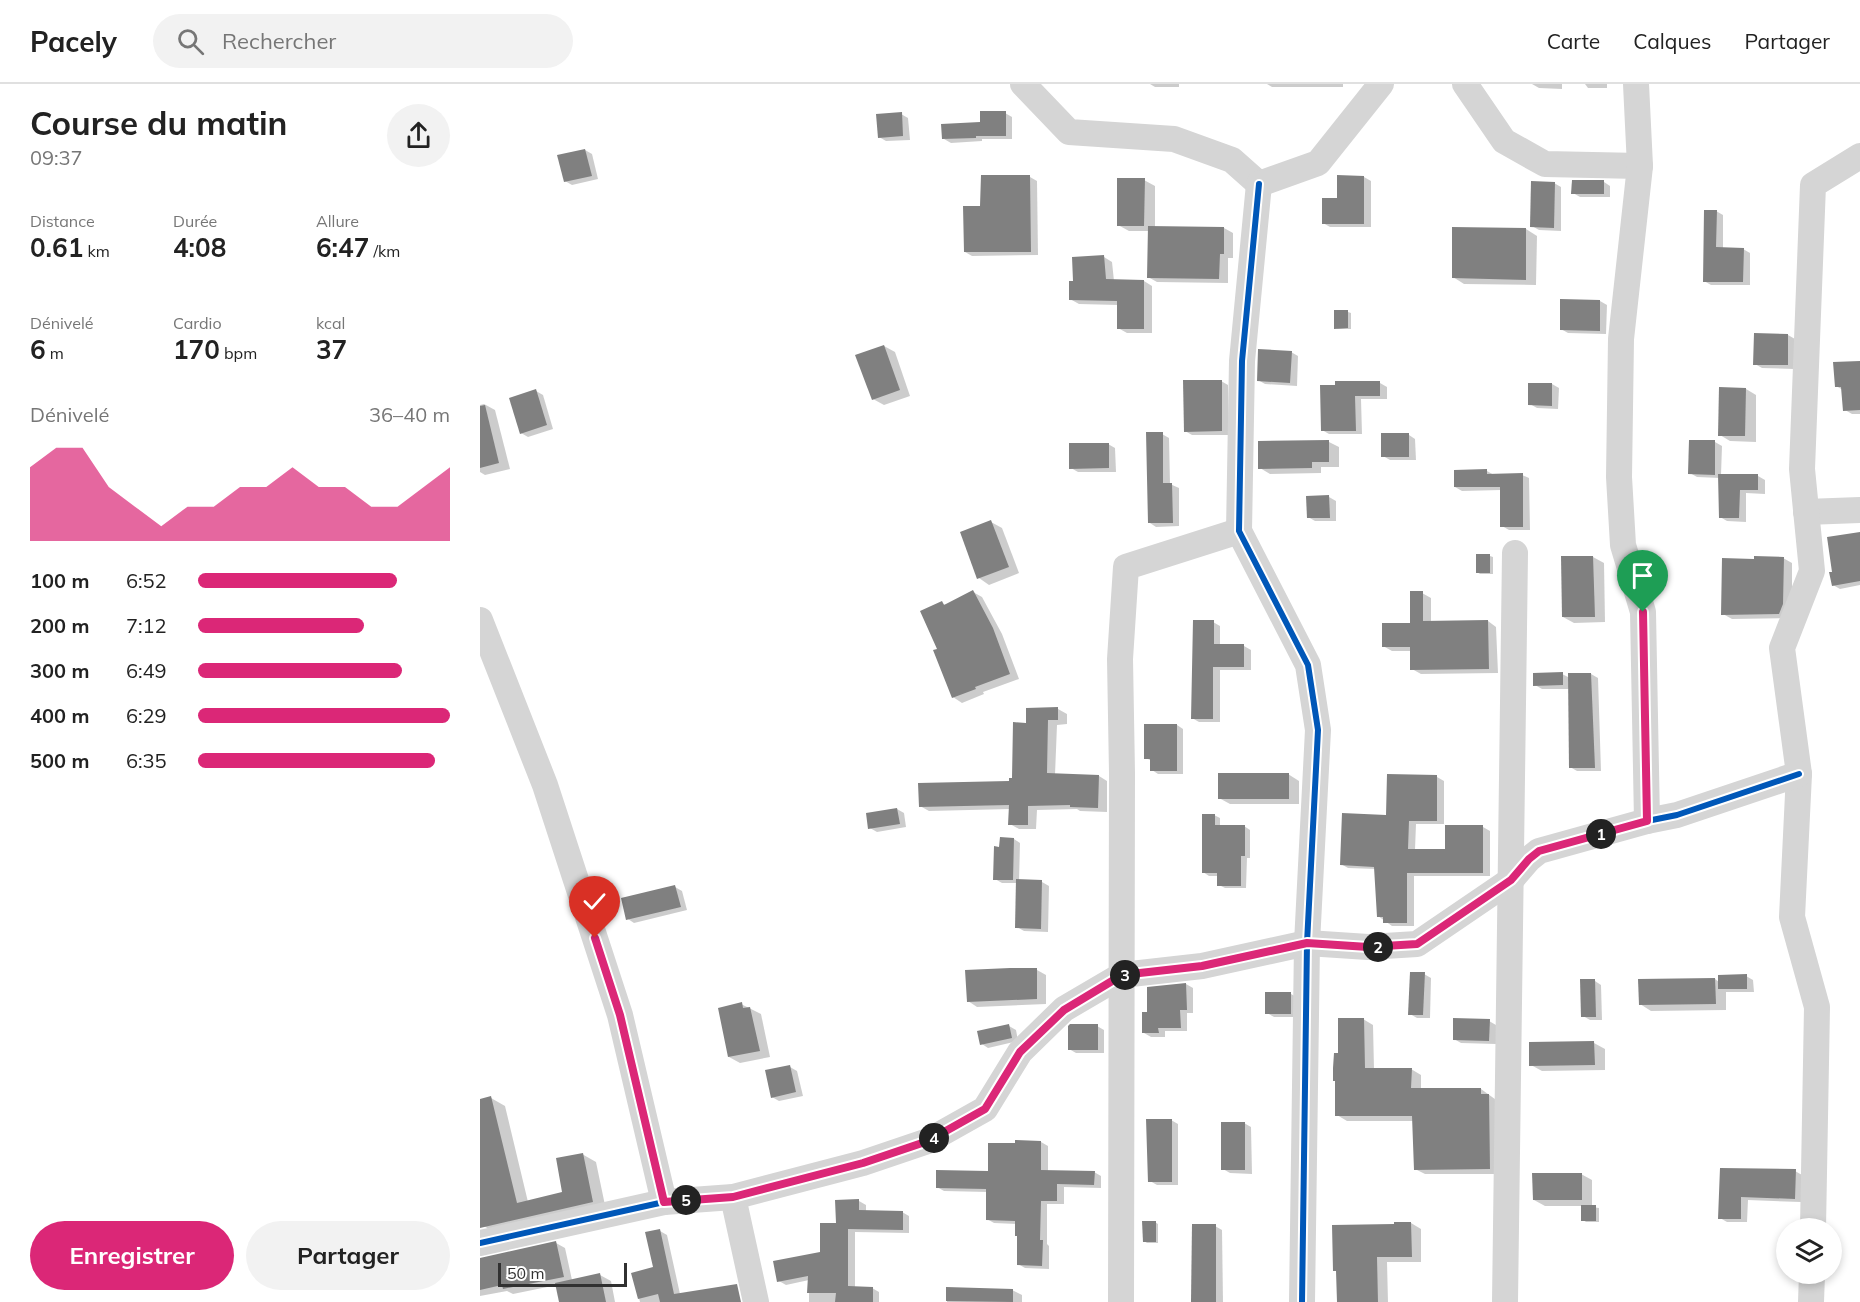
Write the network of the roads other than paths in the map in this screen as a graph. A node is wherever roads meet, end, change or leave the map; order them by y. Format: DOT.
graph roads {
  1 [pos="1023,84"];
  2 [pos="1381,84"];
  3 [pos="1465,84"];
  4 [pos="1636,84"];
  5 [pos="1860,156"];
  6 [pos="1640,166"];
  7 [pos="1259,184"];
  8 [pos="1860,510"];
  9 [pos="1806,512"];
  10 [pos="1239,531"];
  11 [pos="1515,553"];
  12 [pos="480,620"];
  13 [pos="1799,774"];
  14 [pos="1647,821"];
  15 [pos="1511,880"];
  16 [pos="1307,943"];
  17 [pos="1122,975"];
  18 [pos="733,1197"];
  19 [pos="664,1202"];
  20 [pos="1813,1218"];
  21 [pos="480,1243"];
  22 [pos="1812,1284"];
  23 [pos="756,1302"];
  24 [pos="1121,1302"];
  25 [pos="1302,1302"];
  26 [pos="1505,1302"];
  27 [pos="1811,1302"];
  1 -- 7 [label="street"];
  2 -- 7 [label="street"];
  3 -- 6 [label="street"];
  4 -- 6 [label="street"];
  5 -- 9 [label="street"];
  6 -- 14 [label="street"];
  7 -- 10 [label="street"];
  8 -- 9 [label="street"];
  9 -- 13 [label="street"];
  10 -- 16 [label="street"];
  10 -- 17 [label="street"];
  11 -- 15 [label="street"];
  12 -- 19 [label="street"];
  13 -- 14 [label="street"];
  13 -- 20 [label="street"];
  14 -- 15 [label="street"];
  15 -- 16 [label="street"];
  15 -- 26 [label="street"];
  16 -- 17 [label="street"];
  16 -- 25 [label="street"];
  17 -- 18 [label="street"];
  17 -- 24 [label="street"];
  18 -- 19 [label="street"];
  18 -- 23 [label="street"];
  19 -- 21 [label="street"];
  22 -- 27 [label="street"];
}
